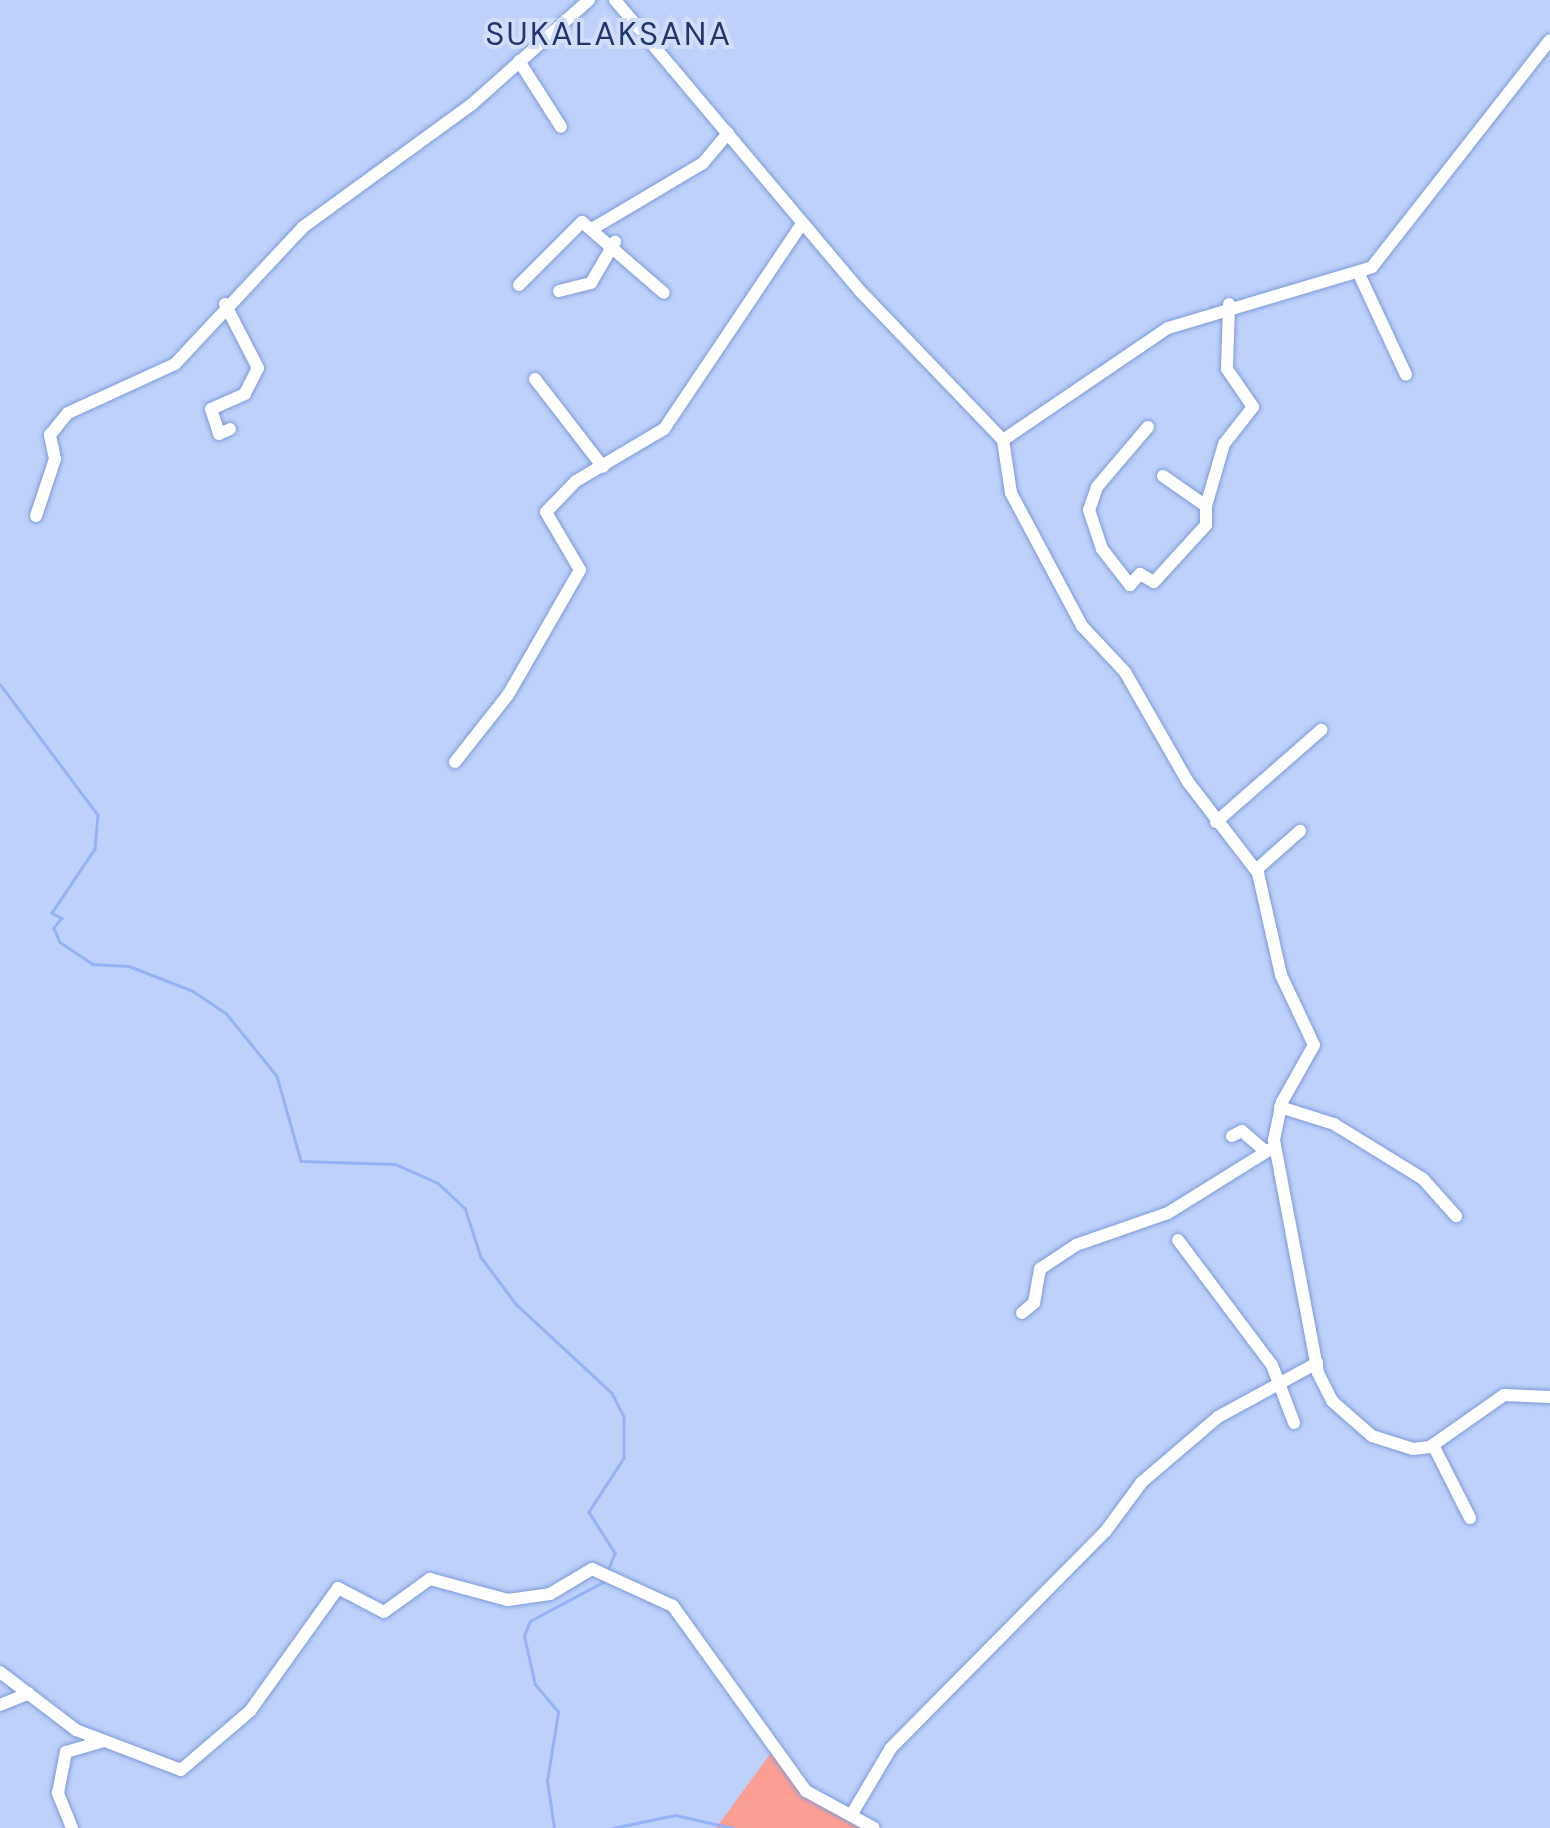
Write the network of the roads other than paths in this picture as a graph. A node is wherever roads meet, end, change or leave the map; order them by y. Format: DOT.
graph roads {
  1 [pos="589,0"];
  2 [pos="614,0"];
  3 [pos="1550,40"];
  4 [pos="519,61"];
  5 [pos="560,127"];
  6 [pos="728,132"];
  7 [pos="802,224"];
  8 [pos="592,229"];
  9 [pos="615,242"];
  10 [pos="1359,274"];
  11 [pos="519,285"];
  12 [pos="558,291"];
  13 [pos="664,294"];
  14 [pos="225,304"];
  15 [pos="1229,304"];
  16 [pos="1406,375"];
  17 [pos="535,378"];
  18 [pos="1148,427"];
  19 [pos="230,430"];
  20 [pos="1003,440"];
  21 [pos="603,466"];
  22 [pos="1162,476"];
  23 [pos="1206,506"];
  24 [pos="36,516"];
  25 [pos="1320,730"];
  26 [pos="456,762"];
  27 [pos="1216,822"];
  28 [pos="1300,830"];
  29 [pos="1256,870"];
  30 [pos="1280,1107"];
  31 [pos="1232,1136"];
  32 [pos="1269,1149"];
  33 [pos="1456,1216"];
  34 [pos="1178,1240"];
  35 [pos="1022,1313"];
  36 [pos="1317,1363"];
  37 [pos="1283,1382"];
  38 [pos="1550,1397"];
  39 [pos="1294,1422"];
  40 [pos="1433,1445"];
  41 [pos="1470,1518"];
  42 [pos="0,1672"];
  43 [pos="29,1693"];
  44 [pos="0,1705"];
  45 [pos="105,1742"];
  46 [pos="853,1812"];
  47 [pos="72,1828"];
  48 [pos="874,1828"];
  1 -- 4 [label="street"];
  2 -- 6 [label="street"];
  3 -- 10 [label="street"];
  4 -- 5 [label="street"];
  4 -- 14 [label="street"];
  6 -- 7 [label="street"];
  6 -- 8 [label="street"];
  7 -- 20 [label="street"];
  7 -- 21 [label="street"];
  8 -- 9 [label="street"];
  8 -- 11 [label="street"];
  9 -- 12 [label="street"];
  9 -- 13 [label="street"];
  10 -- 15 [label="street"];
  10 -- 16 [label="street"];
  14 -- 19 [label="street"];
  14 -- 24 [label="street"];
  15 -- 20 [label="street"];
  15 -- 23 [label="street"];
  17 -- 21 [label="street"];
  18 -- 23 [label="street"];
  20 -- 27 [label="street"];
  21 -- 26 [label="street"];
  22 -- 23 [label="street"];
  25 -- 27 [label="street"];
  27 -- 29 [label="street"];
  28 -- 29 [label="street"];
  29 -- 30 [label="street"];
  30 -- 32 [label="street"];
  30 -- 33 [label="street"];
  31 -- 32 [label="street"];
  32 -- 35 [label="street"];
  32 -- 36 [label="street"];
  34 -- 37 [label="street"];
  36 -- 37 [label="street"];
  36 -- 40 [label="street"];
  37 -- 39 [label="street"];
  37 -- 46 [label="street"];
  38 -- 40 [label="street"];
  40 -- 41 [label="street"];
  42 -- 43 [label="street"];
  43 -- 44 [label="street"];
  43 -- 45 [label="street"];
  45 -- 46 [label="street"];
  45 -- 47 [label="street"];
  46 -- 48 [label="street"];
}
